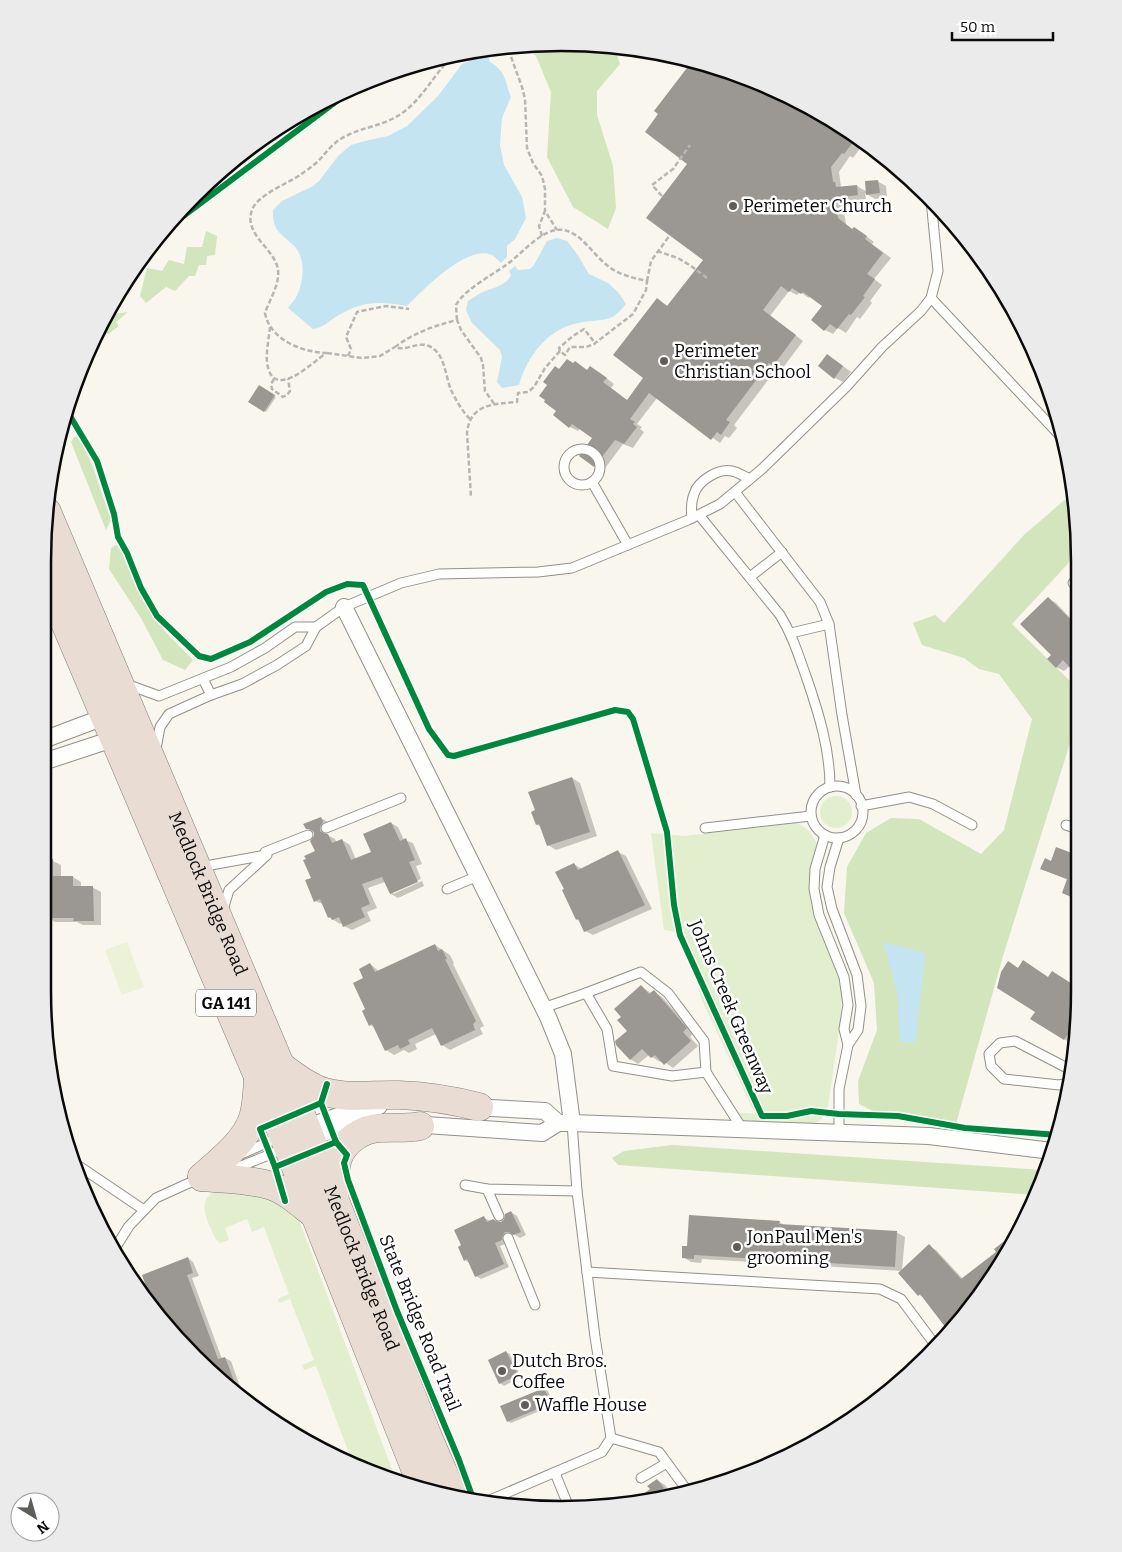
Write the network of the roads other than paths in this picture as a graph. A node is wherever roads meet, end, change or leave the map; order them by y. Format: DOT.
graph roads {
  1 [pos="932,213"];
  2 [pos="931,298"];
  3 [pos="1053,428"];
  4 [pos="750,479"];
  5 [pos="592,482"];
  6 [pos="735,492"];
  7 [pos="696,516"];
  8 [pos="52,525"];
  9 [pos="628,545"];
  10 [pos="782,552"];
  11 [pos="750,577"];
  12 [pos="51,593"];
  13 [pos="344,608"];
  14 [pos="829,624"];
  15 [pos="316,627"];
  16 [pos="791,634"];
  17 [pos="203,679"];
  18 [pos="120,682"];
  19 [pos="211,695"];
  20 [pos="108,728"];
  21 [pos="51,738"];
  22 [pos="51,757"];
  23 [pos="153,762"];
  24 [pos="830,787"];
  25 [pos="856,796"];
  26 [pos="400,798"];
  27 [pos="862,806"];
  28 [pos="811,816"];
  29 [pos="972,825"];
  30 [pos="1066,825"];
  31 [pos="1071,827"];
  32 [pos="326,828"];
  33 [pos="705,828"];
  34 [pos="308,835"];
  35 [pos="825,835"];
  36 [pos="839,838"];
  37 [pos="265,852"];
  38 [pos="198,867"];
  39 [pos="478,876"];
  40 [pos="447,889"];
  41 [pos="221,923"];
  42 [pos="586,993"];
  43 [pos="543,1008"];
  44 [pos="848,1045"];
  45 [pos="1065,1067"];
  46 [pos="270,1072"];
  47 [pos="706,1072"];
  48 [pos="1062,1084"];
  49 [pos="479,1107"];
  50 [pos="565,1123"];
  51 [pos="420,1126"];
  52 [pos="744,1130"];
  53 [pos="839,1133"];
  54 [pos="297,1137"];
  55 [pos="1045,1150"];
  56 [pos="83,1169"];
  57 [pos="213,1172"];
  58 [pos="465,1185"];
  59 [pos="487,1189"];
  60 [pos="577,1191"];
  61 [pos="325,1208"];
  62 [pos="144,1210"];
  63 [pos="499,1216"];
  64 [pos="508,1238"];
  65 [pos="118,1243"];
  66 [pos="587,1272"];
  67 [pos="535,1305"];
  68 [pos="932,1340"];
  69 [pos="611,1438"];
  70 [pos="667,1463"];
  71 [pos="555,1473"];
  72 [pos="641,1478"];
  73 [pos="418,1480"];
  74 [pos="683,1485"];
  75 [pos="450,1488"];
  76 [pos="499,1497"];
  77 [pos="566,1501"];
  1 -- 2 [label="lane"];
  2 -- 3 [label="lane"];
  2 -- 4 [label="lane"];
  4 -- 6 [label="lane"];
  4 -- 7 [label="lane"];
  5 -- 5 [label="lane"];
  5 -- 9 [label="lane"];
  6 -- 7 [label="lane"];
  6 -- 10 [label="lane"];
  7 -- 9 [label="lane"];
  7 -- 11 [label="lane"];
  8 -- 18 [label="highway, Medlock Bridge Road / GA 141"];
  9 -- 13 [label="lane"];
  10 -- 11 [label="lane"];
  10 -- 14 [label="lane"];
  11 -- 16 [label="lane"];
  12 -- 20 [label="highway, Medlock Bridge Road / GA 141"];
  13 -- 15 [label="lane"];
  13 -- 39 [label="street"];
  14 -- 16 [label="lane"];
  14 -- 25 [label="lane"];
  15 -- 17 [label="lane"];
  15 -- 19 [label="lane"];
  16 -- 24 [label="lane"];
  17 -- 18 [label="lane"];
  17 -- 19 [label="lane"];
  18 -- 23 [label="highway, Medlock Bridge Road / GA 141"];
  19 -- 23 [label="lane"];
  20 -- 21 [label="street"];
  20 -- 22 [label="street"];
  20 -- 46 [label="highway, Medlock Bridge Road / GA 141"];
  23 -- 38 [label="highway, Medlock Bridge Road / GA 141"];
  24 -- 25 [label="lane"];
  24 -- 28 [label="lane"];
  25 -- 27 [label="lane"];
  26 -- 32 [label="lane"];
  27 -- 29 [label="lane"];
  27 -- 36 [label="lane"];
  28 -- 33 [label="lane"];
  28 -- 35 [label="lane"];
  30 -- 31 [label="lane"];
  34 -- 37 [label="lane"];
  35 -- 36 [label="lane"];
  35 -- 44 [label="lane"];
  36 -- 44 [label="lane"];
  38 -- 41 [label="highway, Medlock Bridge Road / GA 141"];
  38 -- 41 [label="lane"];
  39 -- 40 [label="lane"];
  39 -- 43 [label="street"];
  41 -- 46 [label="highway, Medlock Bridge Road / GA 141"];
  42 -- 43 [label="lane"];
  42 -- 47 [label="lane"];
  42 -- 47 [label="lane"];
  43 -- 50 [label="street"];
  44 -- 53 [label="lane"];
  45 -- 48 [label="lane"];
  46 -- 49 [label="highway"];
  46 -- 54 [label="highway, Medlock Bridge Road / GA 141"];
  46 -- 57 [label="highway"];
  47 -- 52 [label="lane"];
  49 -- 50 [label="street"];
  49 -- 54 [label="street"];
  50 -- 51 [label="street"];
  50 -- 52 [label="street"];
  50 -- 60 [label="lane"];
  51 -- 54 [label="street"];
  51 -- 61 [label="highway"];
  52 -- 53 [label="street"];
  53 -- 55 [label="street"];
  54 -- 57 [label="lane"];
  54 -- 61 [label="highway, Medlock Bridge Road / GA 141"];
  56 -- 62 [label="lane"];
  57 -- 61 [label="highway"];
  57 -- 62 [label="lane"];
  58 -- 59 [label="lane"];
  59 -- 60 [label="lane"];
  59 -- 63 [label="lane"];
  60 -- 66 [label="lane"];
  61 -- 73 [label="highway, Medlock Bridge Road / GA 141"];
  61 -- 75 [label="highway, Medlock Bridge Road / GA 141"];
  62 -- 65 [label="lane"];
  64 -- 67 [label="lane"];
  66 -- 68 [label="lane"];
  66 -- 69 [label="lane"];
  69 -- 70 [label="lane"];
  69 -- 71 [label="lane"];
  70 -- 72 [label="lane"];
  70 -- 74 [label="lane"];
  71 -- 76 [label="lane"];
  71 -- 77 [label="lane"];
}
